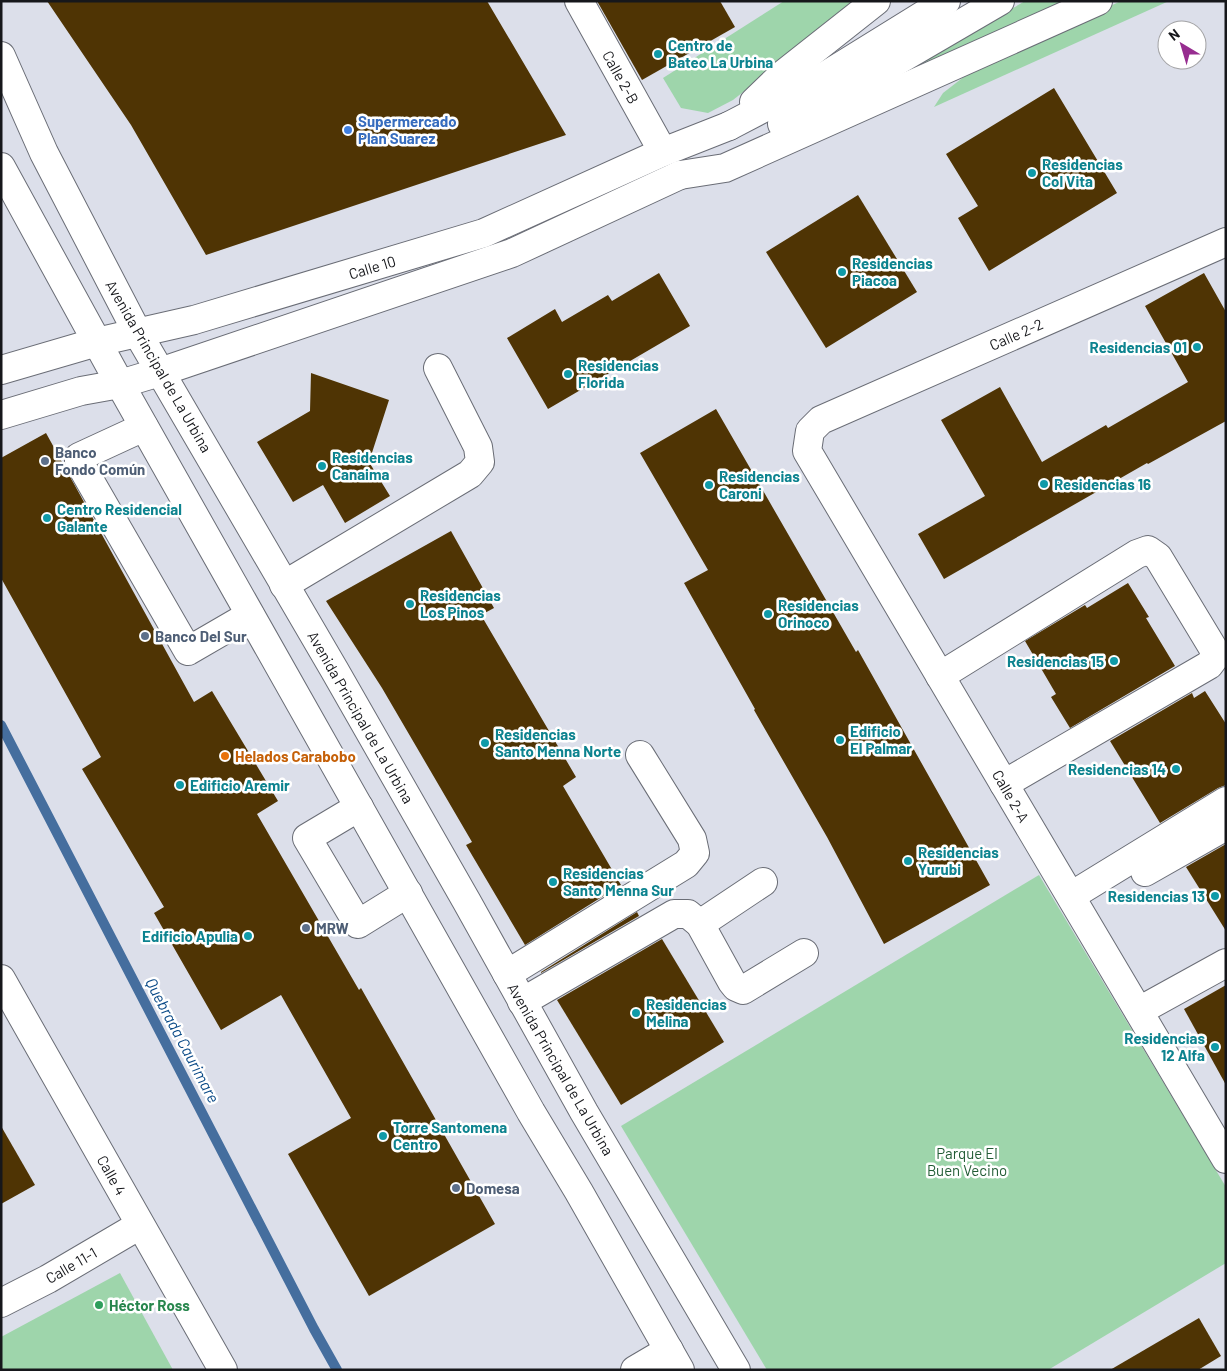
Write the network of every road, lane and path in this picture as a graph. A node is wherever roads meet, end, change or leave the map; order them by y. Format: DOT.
graph roads {
  1 [pos="579,1"];
  2 [pos="876,1"];
  3 [pos="946,1"];
  4 [pos="1000,1"];
  5 [pos="1098,1"];
  6 [pos="1,56"];
  7 [pos="729,126"];
  8 [pos="664,152"];
  9 [pos="1,167"];
  10 [pos="680,175"];
  11 [pos="1226,242"];
  12 [pos="137,332"];
  13 [pos="97,342"];
  14 [pos="438,368"];
  15 [pos="1,370"];
  16 [pos="160,372"];
  17 [pos="120,384"];
  18 [pos="1,416"];
  19 [pos="144,427"];
  20 [pos="810,431"];
  21 [pos="284,585"];
  22 [pos="250,615"];
  23 [pos="1226,668"];
  24 [pos="940,676"];
  25 [pos="640,755"];
  26 [pos="1008,791"];
  27 [pos="1226,800"];
  28 [pos="359,807"];
  29 [pos="1226,826"];
  30 [pos="763,882"];
  31 [pos="408,893"];
  32 [pos="1075,903"];
  33 [pos="700,924"];
  34 [pos="804,953"];
  35 [pos="1226,963"];
  36 [pos="507,974"];
  37 [pos="1,979"];
  38 [pos="522,1002"];
  39 [pos="1138,1011"];
  40 [pos="1226,1159"];
  41 [pos="140,1225"];
  42 [pos="1,1303"];
  43 [pos="674,1360"];
  44 [pos="223,1370"];
  45 [pos="635,1370"];
  46 [pos="736,1370"];
  1 -- 8 [label="main road, Calle 2-B"];
  2 -- 7 [label="main road"];
  3 -- 7 [label="main road, Calle 10"];
  4 -- 10 [label="main road"];
  5 -- 10 [label="main road"];
  6 -- 12 [label="main road, Avenida Principal de La Urbina"];
  7 -- 8 [label="main road, Calle 10"];
  8 -- 12 [label="main road, Calle 10"];
  9 -- 13 [label="main road"];
  10 -- 16 [label="main road, Calle 10"];
  11 -- 20 [label="main road, Calle 2-2"];
  12 -- 13 [label="main road, Calle 10"];
  12 -- 16 [label="main road, Avenida Principal de La Urbina"];
  13 -- 15 [label="main road, Calle 10"];
  13 -- 17 [label="main road"];
  14 -- 21 [label="main road"];
  16 -- 17 [label="main road, Calle 10"];
  16 -- 21 [label="main road, Avenida Principal de La Urbina"];
  17 -- 18 [label="main road, Calle 10"];
  17 -- 19 [label="main road"];
  19 -- 22 [label="main road"];
  19 -- 22 [label="main road"];
  20 -- 24 [label="main road, Calle 2-A"];
  21 -- 36 [label="main road, Avenida Principal de La Urbina"];
  22 -- 28 [label="main road"];
  23 -- 26 [label="main road"];
  24 -- 26 [label="main road, Calle 2-A"];
  24 -- 26 [label="main road"];
  25 -- 36 [label="main road"];
  26 -- 32 [label="main road, Calle 2-A"];
  27 -- 32 [label="main road"];
  28 -- 31 [label="main road"];
  28 -- 31 [label="main road"];
  29 -- 32 [label="main road"];
  30 -- 33 [label="main road"];
  31 -- 43 [label="main road"];
  32 -- 39 [label="main road, Calle 2-A"];
  33 -- 34 [label="main road"];
  33 -- 38 [label="main road"];
  35 -- 39 [label="main road"];
  36 -- 38 [label="main road, Avenida Principal de La Urbina"];
  37 -- 41 [label="main road, Calle 4"];
  38 -- 46 [label="main road, Avenida Principal de La Urbina"];
  39 -- 40 [label="main road, Calle 2-A"];
  41 -- 42 [label="main road, Calle 11-1"];
  41 -- 44 [label="main road, Calle 4"];
  43 -- 45 [label="main road"];
}
